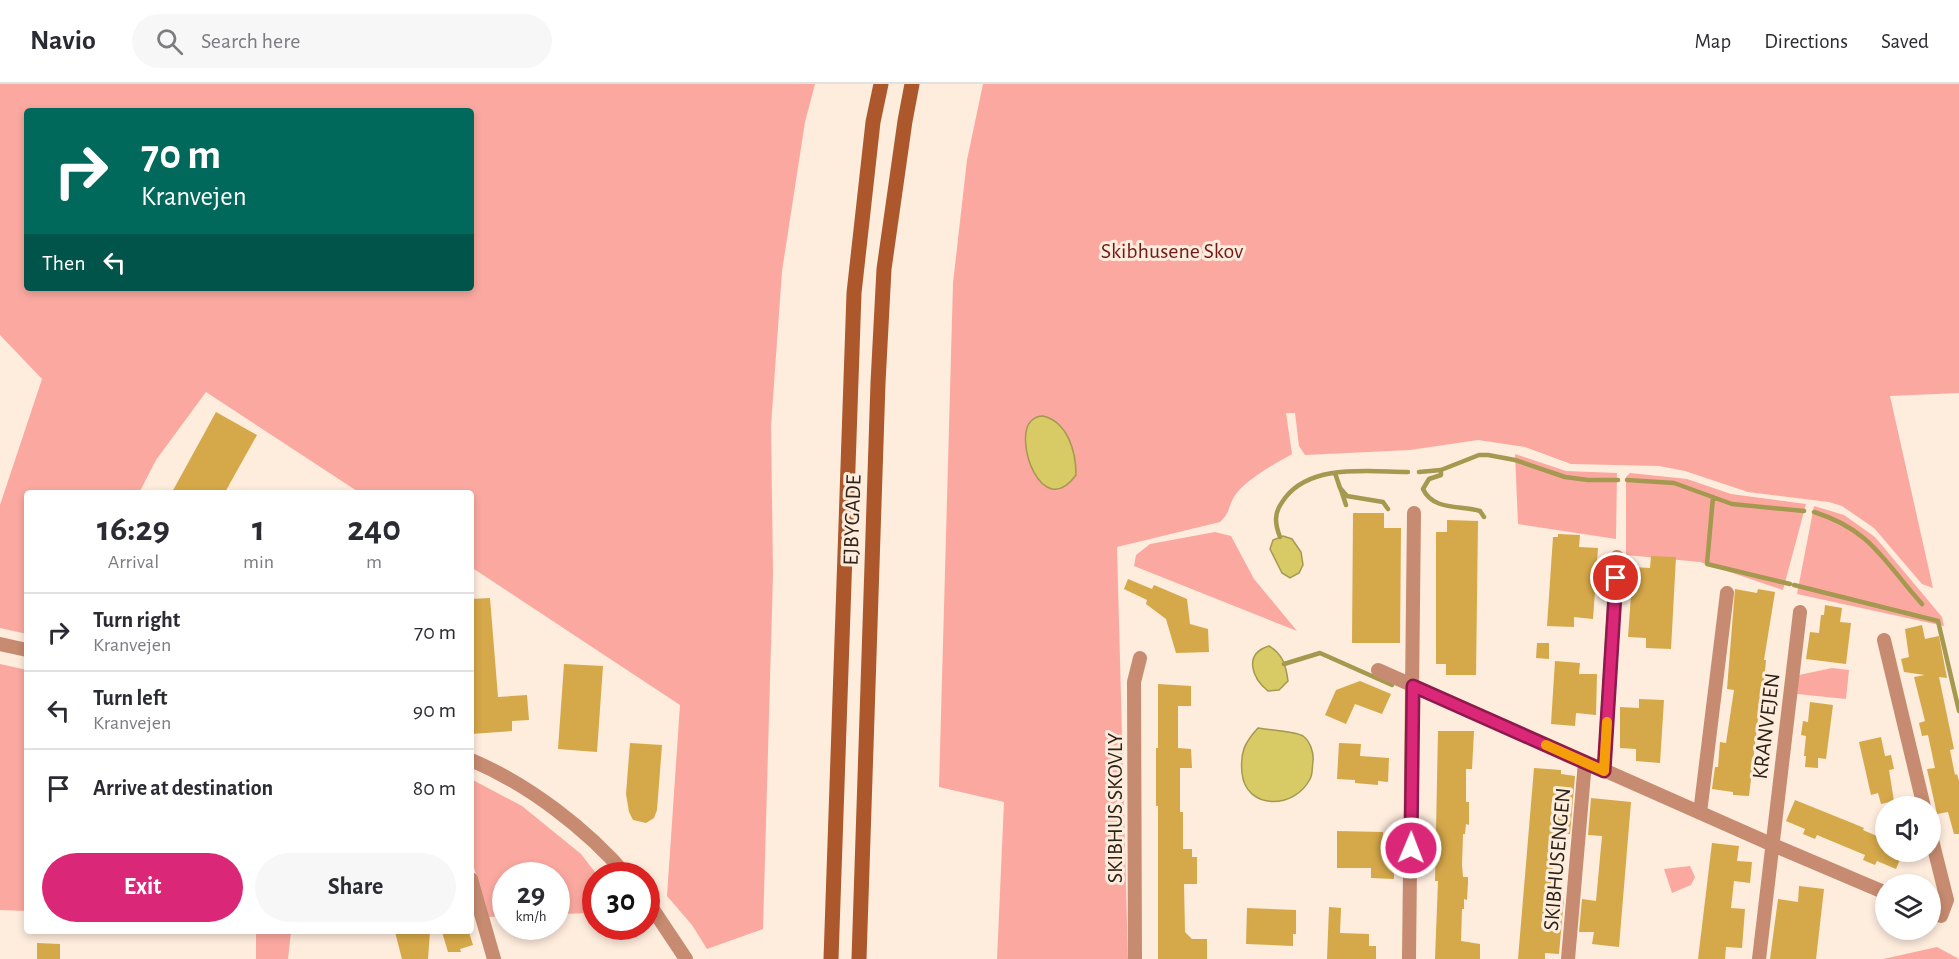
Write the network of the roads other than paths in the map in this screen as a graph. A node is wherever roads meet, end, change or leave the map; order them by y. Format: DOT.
graph roads {
  1 [pos="882,84"];
  2 [pos="912,84"];
  3 [pos="1414,513"];
  4 [pos="1617,557"];
  5 [pos="1727,593"];
  6 [pos="1800,612"];
  7 [pos="1884,640"];
  8 [pos="0,644"];
  9 [pos="24,649"];
  10 [pos="1140,658"];
  11 [pos="1378,670"];
  12 [pos="1413,686"];
  13 [pos="474,761"];
  14 [pos="1585,762"];
  15 [pos="1604,771"];
  16 [pos="1921,796"];
  17 [pos="1700,813"];
  18 [pos="1773,845"];
  19 [pos="614,862"];
  20 [pos="1941,876"];
  21 [pos="1875,888"];
  22 [pos="474,889"];
  23 [pos="1941,916"];
  24 [pos="660,921"];
  25 [pos="494,959"];
  26 [pos="686,959"];
  27 [pos="831,959"];
  28 [pos="859,959"];
  29 [pos="1135,959"];
  30 [pos="1409,959"];
  31 [pos="1568,959"];
  32 [pos="1759,959"];
  1 -- 27 [label="main road, EJBYGADE"];
  2 -- 28 [label="main road, EJBYGADE"];
  3 -- 12 [label="street"];
  4 -- 15 [label="street"];
  5 -- 17 [label="street"];
  6 -- 18 [label="street, KRANVEJEN"];
  7 -- 16 [label="street"];
  8 -- 9 [label="street"];
  10 -- 29 [label="street, SKIBHUS SKOVLY"];
  11 -- 12 [label="street"];
  12 -- 14 [label="street"];
  12 -- 30 [label="street"];
  13 -- 19 [label="street"];
  14 -- 15 [label="street"];
  14 -- 31 [label="street, SKIBHUSENGEN"];
  15 -- 17 [label="street"];
  17 -- 18 [label="street"];
  18 -- 21 [label="street"];
  18 -- 32 [label="street"];
  20 -- 23 [label="street"];
  22 -- 25 [label="street"];
  24 -- 26 [label="street"];
}
